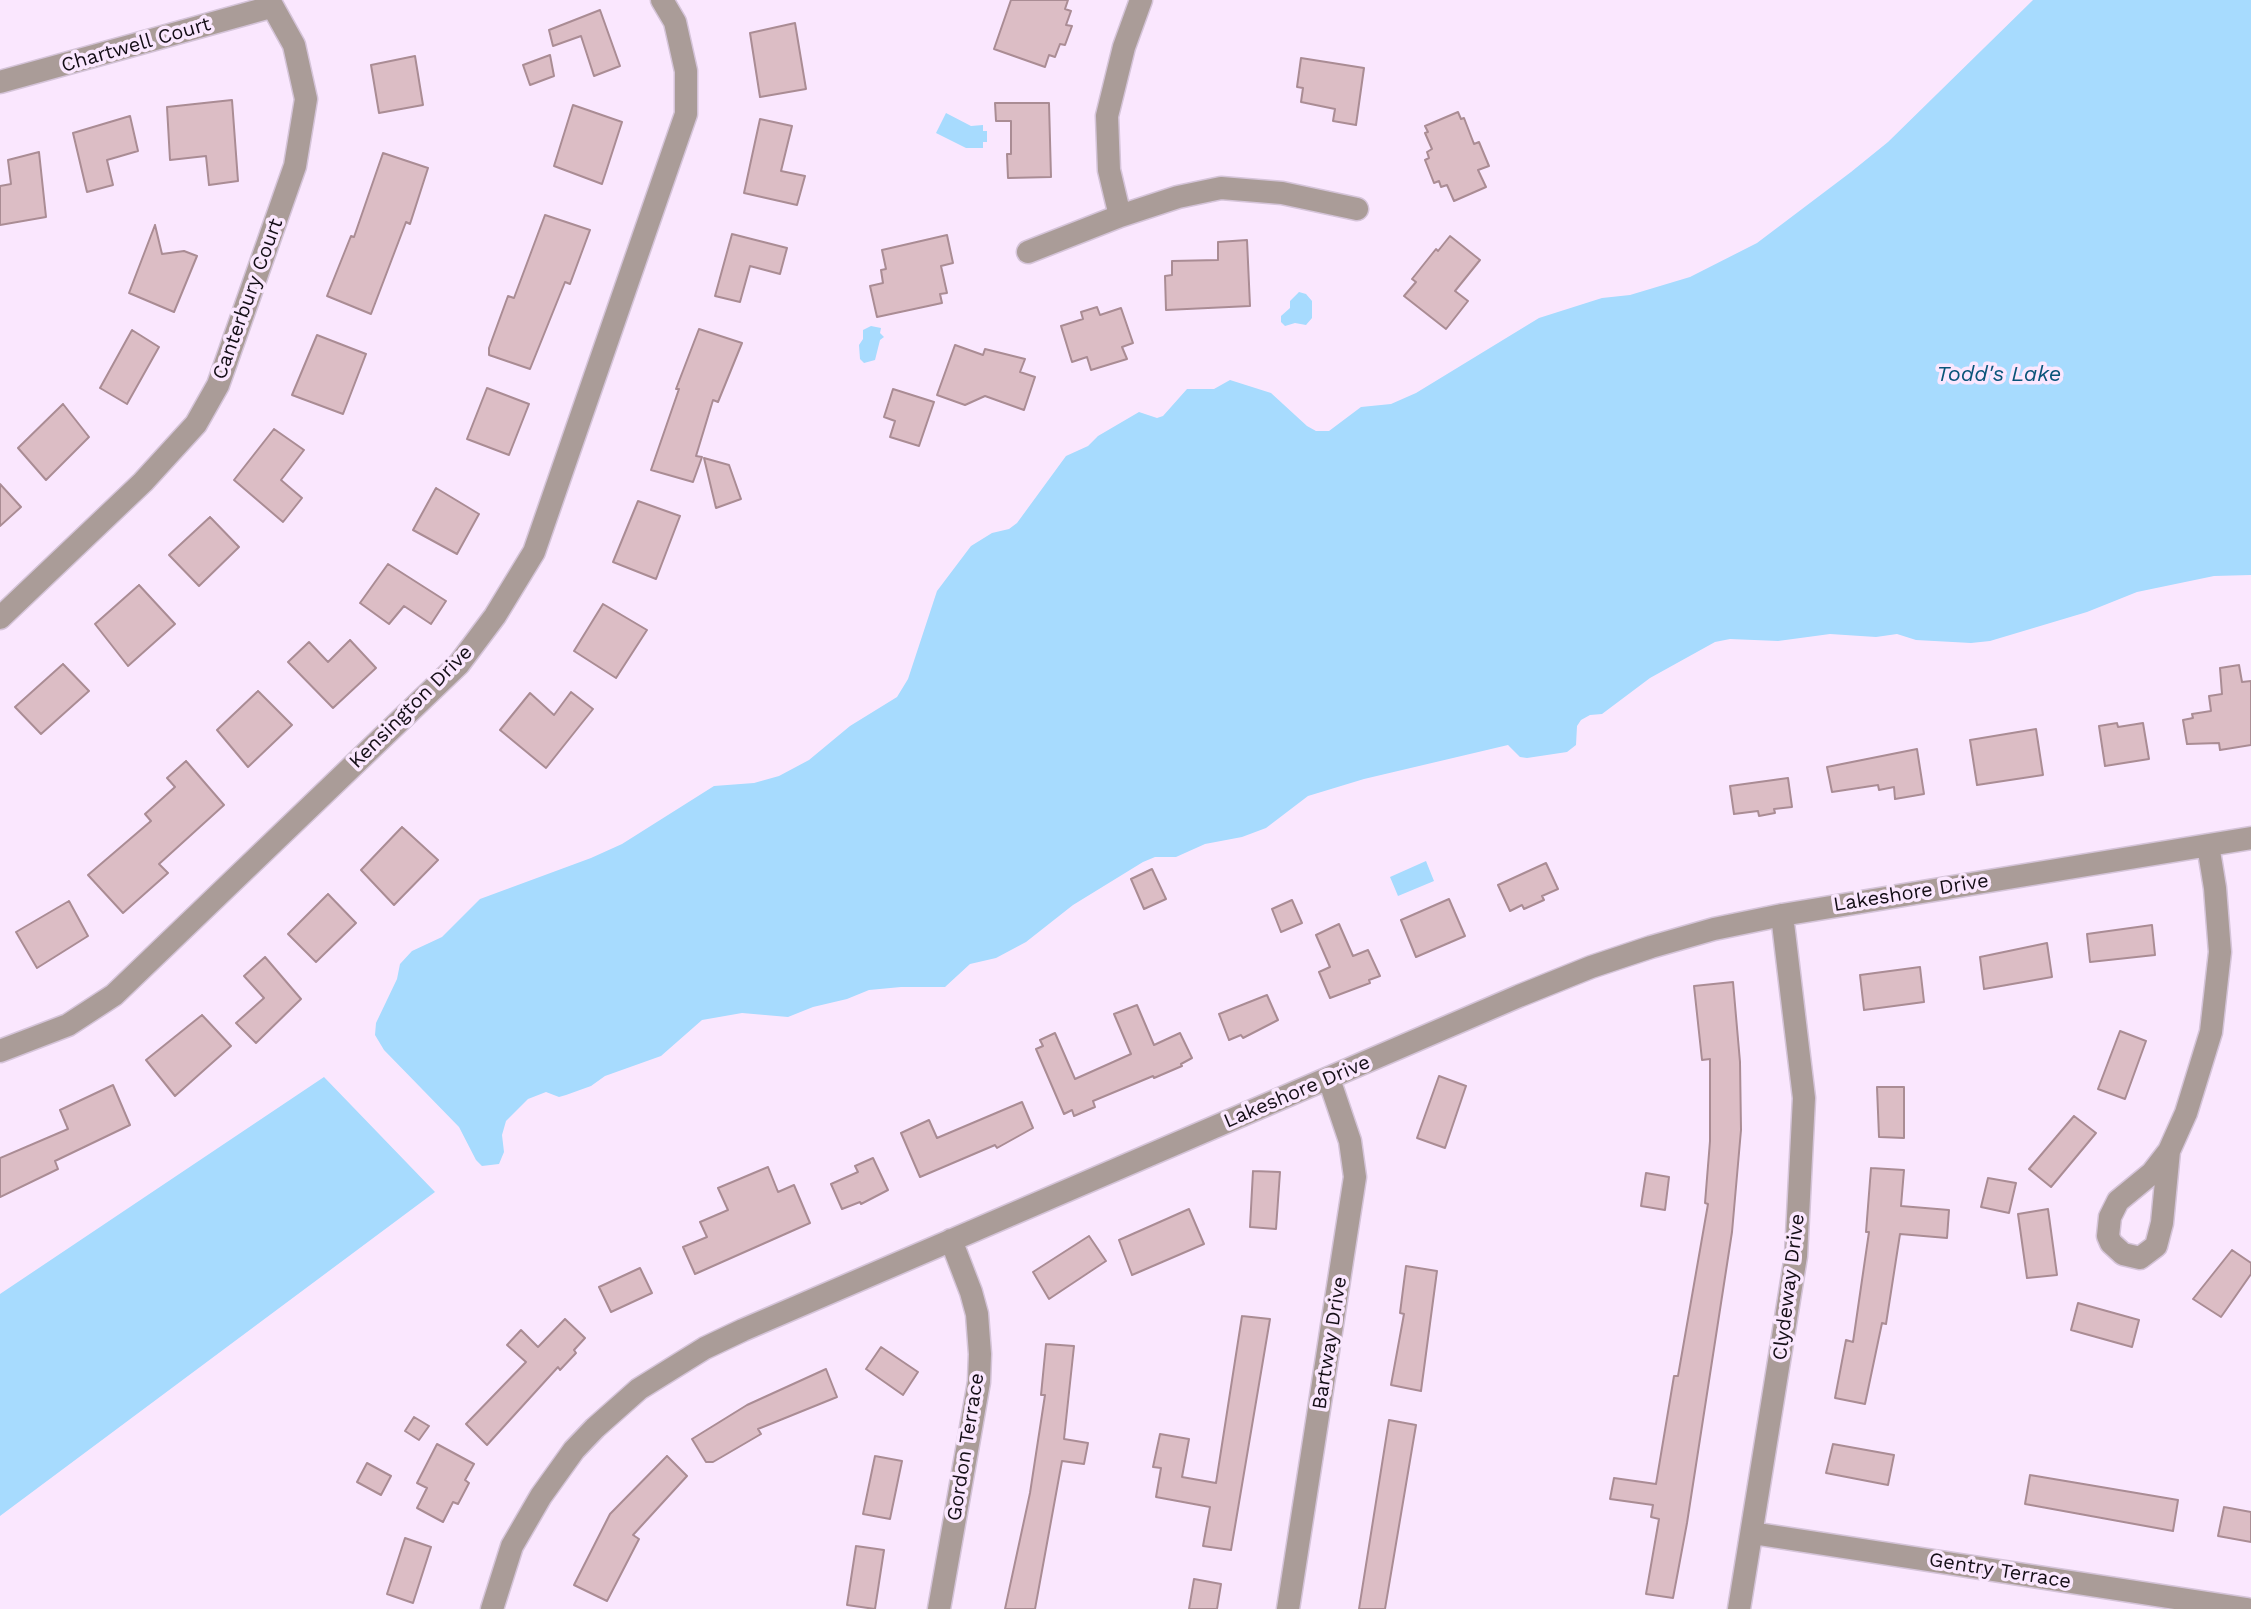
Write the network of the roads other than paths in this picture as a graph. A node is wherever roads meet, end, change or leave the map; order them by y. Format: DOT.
graph roads {
  1 [pos="662,0"];
  2 [pos="1141,0"];
  3 [pos="270,3"];
  4 [pos="0,82"];
  5 [pos="1357,209"];
  6 [pos="1120,216"];
  7 [pos="1028,252"];
  8 [pos="0,618"];
  9 [pos="2251,838"];
  10 [pos="2208,845"];
  11 [pos="1782,915"];
  12 [pos="0,1051"];
  13 [pos="1329,1079"];
  14 [pos="2169,1151"];
  15 [pos="951,1240"];
  16 [pos="1752,1533"];
  17 [pos="492,1609"];
  18 [pos="939,1609"];
  19 [pos="1288,1609"];
  20 [pos="1739,1609"];
  21 [pos="2247,1609"];
  1 -- 12 [label="street, Kensington Drive"];
  2 -- 6 [label="street"];
  3 -- 4 [label="street, Chartwell Court"];
  3 -- 8 [label="street, Canterbury Court"];
  5 -- 6 [label="street"];
  6 -- 7 [label="street"];
  9 -- 10 [label="street, Lakeshore Drive"];
  10 -- 11 [label="street, Lakeshore Drive"];
  10 -- 14 [label="street"];
  11 -- 13 [label="street, Lakeshore Drive"];
  11 -- 16 [label="street, Clydeway Drive"];
  13 -- 15 [label="street, Lakeshore Drive"];
  13 -- 19 [label="street, Bartway Drive"];
  15 -- 17 [label="street, Lakeshore Drive"];
  15 -- 18 [label="street, Gordon Terrace"];
  16 -- 20 [label="street, Clydeway Drive"];
  16 -- 21 [label="street, Gentry Terrace"];
}
